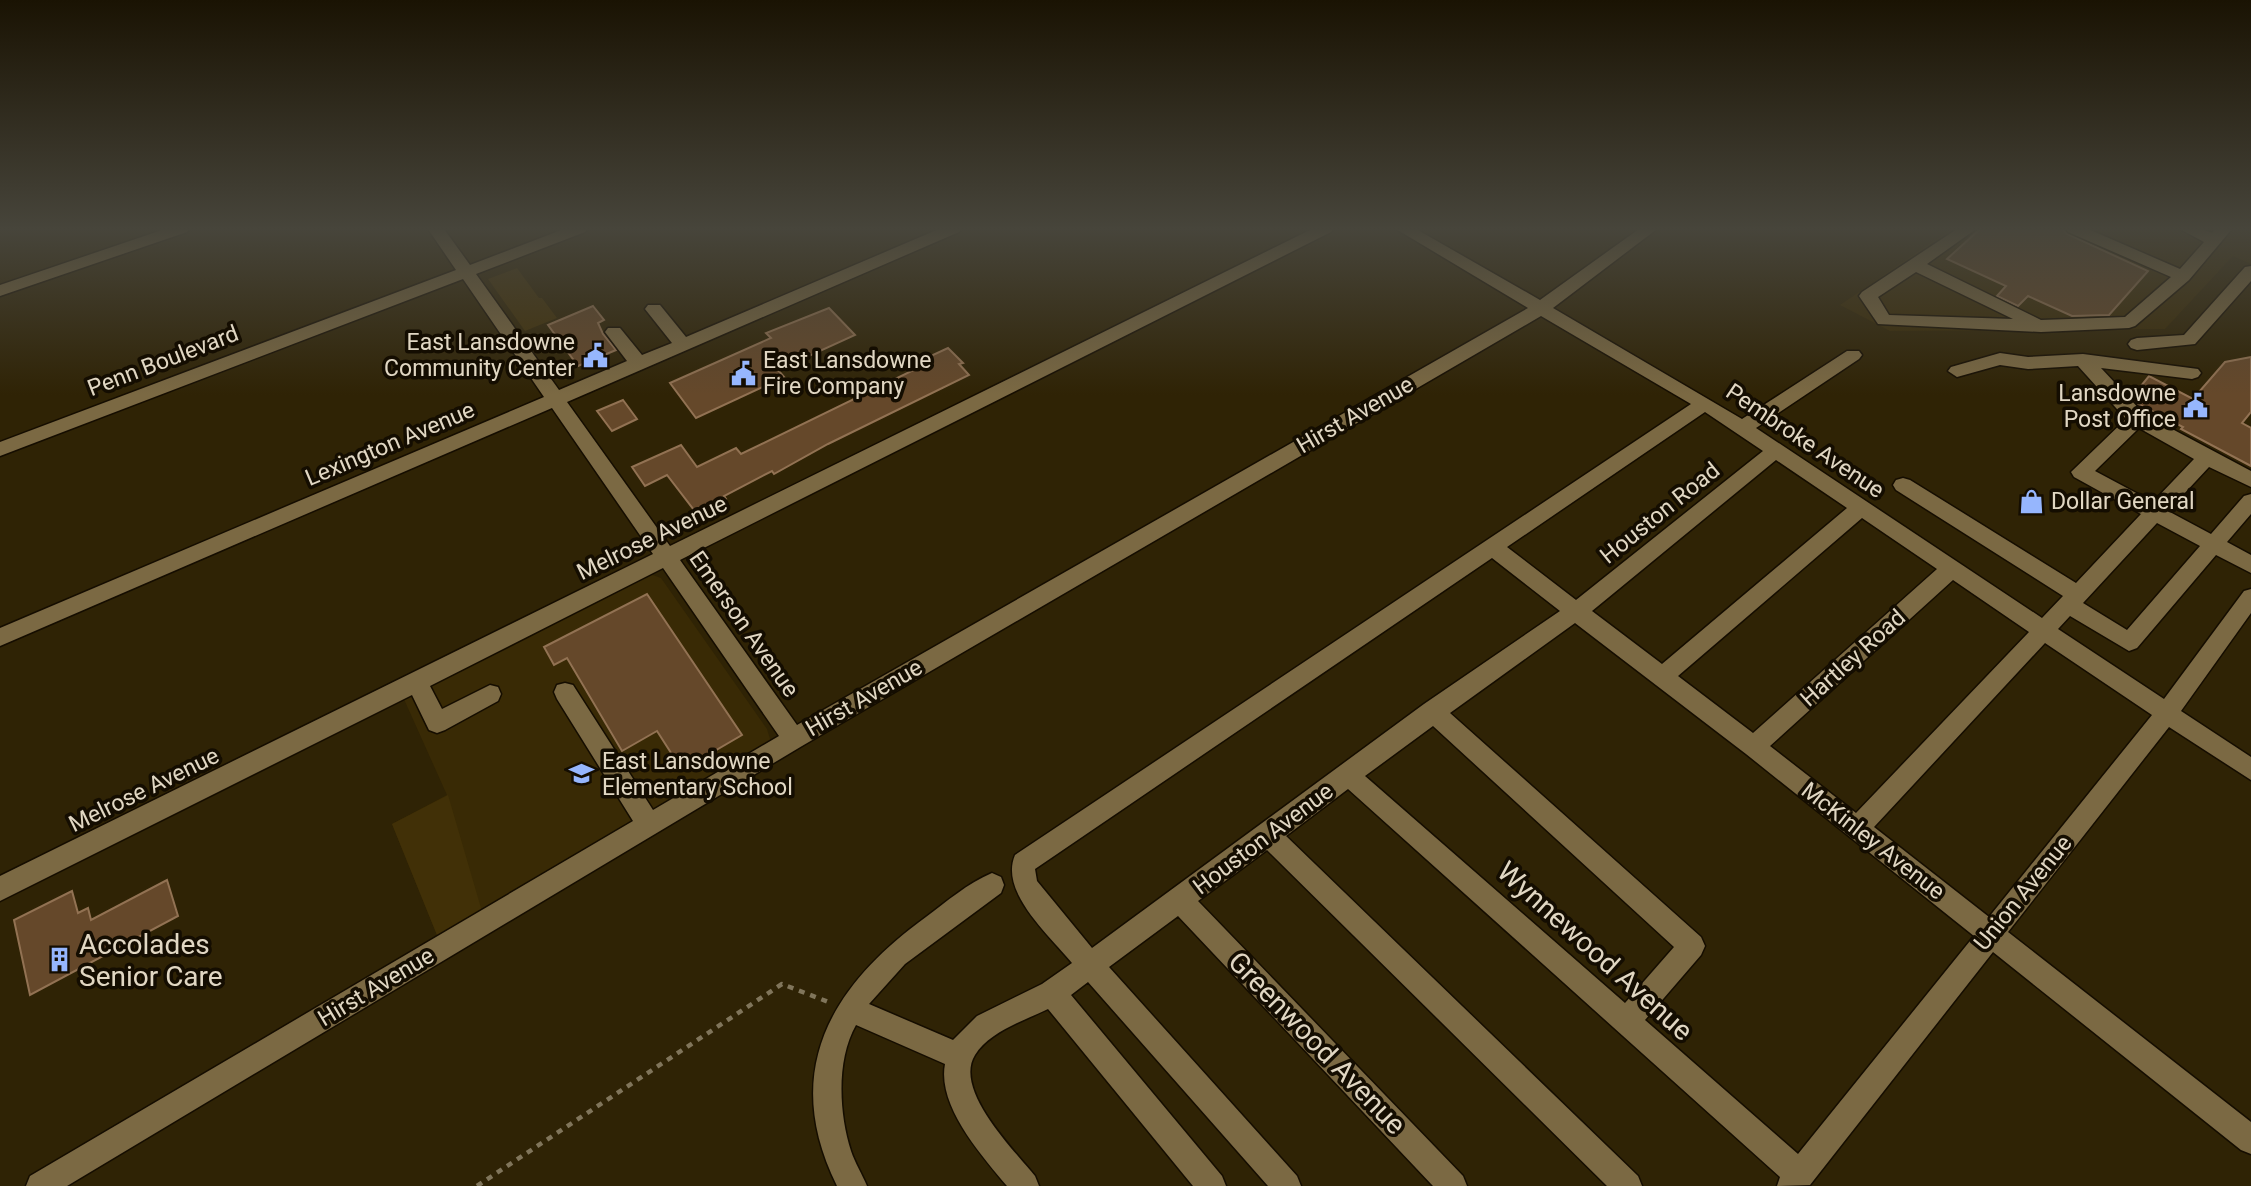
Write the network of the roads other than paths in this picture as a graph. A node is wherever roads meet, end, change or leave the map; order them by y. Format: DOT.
graph roads {
  1 [pos="19,284"];
  2 [pos="437,284"];
  3 [pos="475,284"];
  4 [pos="824,284"];
  5 [pos="1214,284"];
  6 [pos="1500,284"];
  7 [pos="1573,284"];
  8 [pos="1885,284"];
  9 [pos="1956,284"];
  10 [pos="2173,284"];
  11 [pos="2242,284"];
  12 [pos="0,291"];
  13 [pos="1541,308"];
  14 [pos="654,309"];
  15 [pos="2041,326"];
  16 [pos="614,332"];
  17 [pos="2137,344"];
  18 [pos="683,345"];
  19 [pos="1853,355"];
  20 [pos="2082,359"];
  21 [pos="639,364"];
  22 [pos="1957,371"];
  23 [pos="2192,373"];
  24 [pos="556,400"];
  25 [pos="1705,403"];
  26 [pos="2137,419"];
  27 [pos="1742,428"];
  28 [pos="0,449"];
  29 [pos="1775,451"];
  30 [pos="2207,457"];
  31 [pos="2251,480"];
  32 [pos="1903,485"];
  33 [pos="2251,501"];
  34 [pos="1861,508"];
  35 [pos="2156,512"];
  36 [pos="2214,544"];
  37 [pos="1492,547"];
  38 [pos="667,558"];
  39 [pos="2251,565"];
  40 [pos="1952,568"];
  41 [pos="2251,597"];
  42 [pos="2074,600"];
  43 [pos="1576,612"];
  44 [pos="2045,631"];
  45 [pos="0,637"];
  46 [pos="1662,677"];
  47 [pos="417,682"];
  48 [pos="565,692"];
  49 [pos="490,694"];
  50 [pos="1432,711"];
  51 [pos="2166,713"];
  52 [pos="794,739"];
  53 [pos="1754,747"];
  54 [pos="2251,769"];
  55 [pos="1348,775"];
  56 [pos="649,825"];
  57 [pos="1857,829"];
  58 [pos="1268,835"];
  59 [pos="992,885"];
  60 [pos="0,889"];
  61 [pos="1180,901"];
  62 [pos="1990,934"];
  63 [pos="1090,965"];
  64 [pos="1052,993"];
  65 [pos="850,1009"];
  66 [pos="1626,1021"];
  67 [pos="958,1061"];
  68 [pos="2251,1140"];
  69 [pos="1795,1180"];
  70 [pos="40,1186"];
  71 [pos="853,1186"];
  72 [pos="1025,1186"];
  73 [pos="1212,1186"];
  74 [pos="1287,1186"];
  75 [pos="1454,1186"];
  76 [pos="1628,1186"];
  1 -- 12 [label="street"];
  2 -- 28 [label="street, Penn Boulevard"];
  3 -- 24 [label="street, Emerson Avenue"];
  4 -- 18 [label="street, Lexington Avenue"];
  5 -- 38 [label="street, Melrose Avenue"];
  6 -- 13 [label="street, Pembroke Avenue"];
  7 -- 13 [label="street, Hirst Avenue"];
  8 -- 15 [label="street"];
  9 -- 15 [label="street"];
  10 -- 15 [label="street"];
  11 -- 17 [label="street"];
  13 -- 25 [label="street, Pembroke Avenue"];
  13 -- 52 [label="street, Hirst Avenue"];
  14 -- 18 [label="street"];
  16 -- 21 [label="street"];
  18 -- 21 [label="street, Lexington Avenue"];
  19 -- 27 [label="street"];
  20 -- 22 [label="street"];
  20 -- 23 [label="street"];
  20 -- 26 [label="street"];
  21 -- 24 [label="street, Lexington Avenue"];
  24 -- 38 [label="street, Emerson Avenue"];
  24 -- 45 [label="street, Lexington Avenue"];
  25 -- 27 [label="street, Pembroke Avenue"];
  25 -- 37 [label="street"];
  26 -- 30 [label="street"];
  26 -- 35 [label="street"];
  27 -- 29 [label="street, Pembroke Avenue"];
  29 -- 34 [label="street, Pembroke Avenue"];
  29 -- 43 [label="street, Houston Road"];
  30 -- 31 [label="street"];
  30 -- 35 [label="street"];
  32 -- 42 [label="street"];
  33 -- 36 [label="street"];
  34 -- 40 [label="street, Pembroke Avenue"];
  34 -- 46 [label="street"];
  35 -- 36 [label="street"];
  35 -- 42 [label="street"];
  36 -- 39 [label="street"];
  36 -- 42 [label="street"];
  37 -- 43 [label="street, McKinley Avenue"];
  37 -- 63 [label="street"];
  38 -- 47 [label="street, Melrose Avenue"];
  38 -- 52 [label="street, Emerson Avenue"];
  40 -- 44 [label="street, Pembroke Avenue"];
  40 -- 53 [label="street, Hartley Road"];
  41 -- 51 [label="street, Union Avenue"];
  42 -- 44 [label="street"];
  43 -- 46 [label="street, McKinley Avenue"];
  43 -- 50 [label="street, Houston Avenue"];
  44 -- 51 [label="street, Pembroke Avenue"];
  44 -- 57 [label="street"];
  46 -- 53 [label="street, McKinley Avenue"];
  47 -- 49 [label="street"];
  47 -- 60 [label="street, Melrose Avenue"];
  48 -- 56 [label="street"];
  50 -- 55 [label="street, Houston Avenue"];
  50 -- 66 [label="street"];
  51 -- 54 [label="street, Pembroke Avenue"];
  51 -- 62 [label="street, Union Avenue"];
  52 -- 56 [label="street, Hirst Avenue"];
  53 -- 57 [label="street, McKinley Avenue"];
  55 -- 58 [label="street, Houston Avenue"];
  55 -- 66 [label="street, Wynnewood Avenue"];
  56 -- 70 [label="street, Hirst Avenue"];
  57 -- 62 [label="street, McKinley Avenue"];
  58 -- 61 [label="street, Houston Avenue"];
  58 -- 76 [label="street"];
  59 -- 65 [label="street"];
  61 -- 63 [label="street, Houston Avenue"];
  61 -- 75 [label="street, Greenwood Avenue"];
  62 -- 68 [label="street, McKinley Avenue"];
  62 -- 69 [label="street, Union Avenue"];
  63 -- 64 [label="street, Houston Avenue"];
  63 -- 74 [label="street"];
  64 -- 67 [label="street, Houston Avenue"];
  64 -- 73 [label="street"];
  65 -- 67 [label="street"];
  65 -- 71 [label="street"];
  66 -- 69 [label="street, Wynnewood Avenue"];
  67 -- 72 [label="street"];
}
